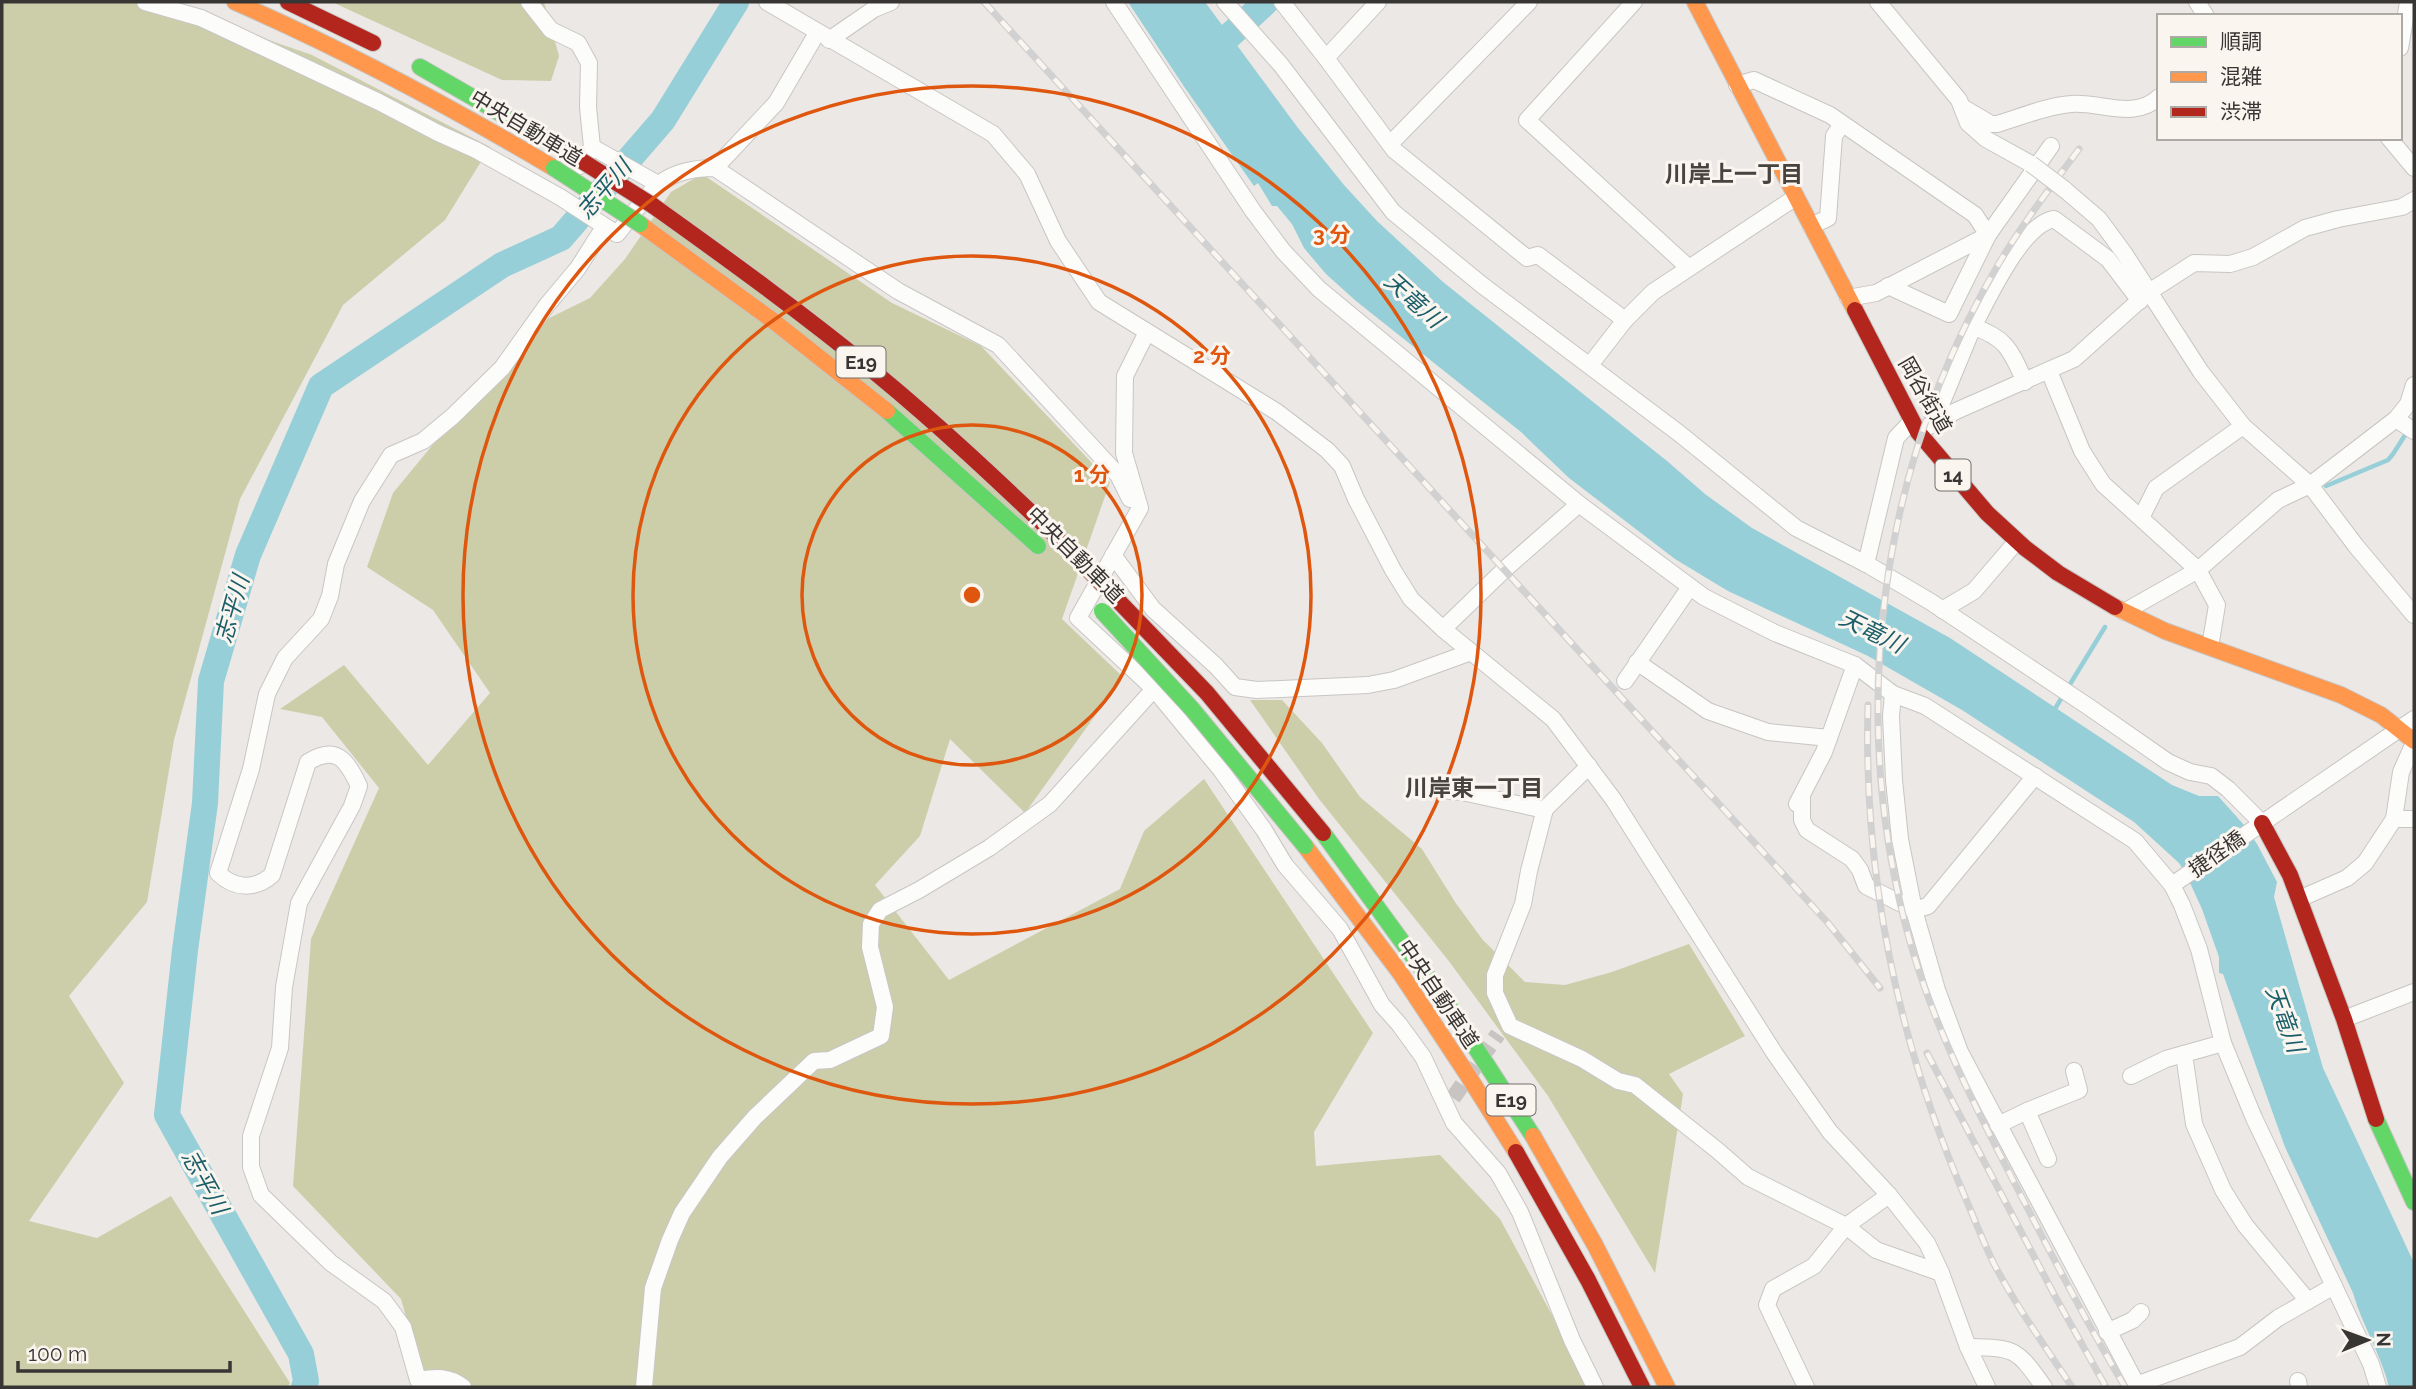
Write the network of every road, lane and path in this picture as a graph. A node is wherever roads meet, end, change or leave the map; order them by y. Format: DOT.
graph roads {
  1 [pos="145,2"];
  2 [pos="235,2"];
  3 [pos="288,2"];
  4 [pos="529,2"];
  5 [pos="891,2"];
  6 [pos="1114,2"];
  7 [pos="1225,2"];
  8 [pos="1282,2"];
  9 [pos="1378,2"];
  10 [pos="1529,2"];
  11 [pos="1634,2"];
  12 [pos="1695,2"];
  13 [pos="1878,2"];
  14 [pos="2408,2"];
  15 [pos="778,4"];
  16 [pos="2402,36"];
  17 [pos="823,37"];
  18 [pos="1326,58"];
  19 [pos="1737,85"];
  20 [pos="2157,99"];
  21 [pos="1962,107"];
  22 [pos="1842,124"];
  23 [pos="2391,140"];
  24 [pos="1391,143"];
  25 [pos="2051,146"];
  26 [pos="592,147"];
  27 [pos="715,168"];
  28 [pos="2414,169"];
  29 [pos="658,184"];
  30 [pos="560,197"];
  31 [pos="1796,197"];
  32 [pos="2414,200"];
  33 [pos="1811,226"];
  34 [pos="604,227"];
  35 [pos="1988,235"];
  36 [pos="1688,267"];
  37 [pos="1888,286"];
  38 [pos="2145,296"];
  39 [pos="1848,298"];
  40 [pos="1625,320"];
  41 [pos="1973,327"];
  42 [pos="1147,332"];
  43 [pos="1591,365"];
  44 [pos="2049,372"];
  45 [pos="2025,382"];
  46 [pos="2414,385"];
  47 [pos="2396,419"];
  48 [pos="1921,426"];
  49 [pos="2243,426"];
  50 [pos="2414,431"];
  51 [pos="2310,485"];
  52 [pos="1578,504"];
  53 [pos="2141,518"];
  54 [pos="1133,522"];
  55 [pos="2017,541"];
  56 [pos="1046,554"];
  57 [pos="1113,555"];
  58 [pos="1866,564"];
  59 [pos="2198,570"];
  60 [pos="1078,587"];
  61 [pos="1690,587"];
  62 [pos="1942,610"];
  63 [pos="2124,612"];
  64 [pos="2414,615"];
  65 [pos="1443,629"];
  66 [pos="2210,648"];
  67 [pos="1471,652"];
  68 [pos="1637,662"];
  69 [pos="1855,665"];
  70 [pos="1625,681"];
  71 [pos="1154,689"];
  72 [pos="1893,694"];
  73 [pos="2414,719"];
  74 [pos="2400,728"];
  75 [pos="1829,738"];
  76 [pos="2414,742"];
  77 [pos="1589,766"];
  78 [pos="2035,776"];
  79 [pos="1441,790"];
  80 [pos="1545,810"];
  81 [pos="2394,819"];
  82 [pos="2414,819"];
  83 [pos="2257,827"];
  84 [pos="2177,882"];
  85 [pos="2300,899"];
  86 [pos="1914,910"];
  87 [pos="1420,965"];
  88 [pos="2414,994"];
  89 [pos="2344,1018"];
  90 [pos="2223,1043"];
  91 [pos="2185,1054"];
  92 [pos="2074,1071"];
  93 [pos="2132,1076"];
  94 [pos="2027,1111"];
  95 [pos="1998,1125"];
  96 [pos="1509,1142"];
  97 [pos="2048,1159"];
  98 [pos="1889,1195"];
  99 [pos="2414,1202"];
  100 [pos="1846,1226"];
  101 [pos="1941,1273"];
  102 [pos="2334,1286"];
  103 [pos="2308,1301"];
  104 [pos="2141,1312"];
  105 [pos="2108,1332"];
  106 [pos="1968,1347"];
  107 [pos="2137,1386"];
  108 [pos="463,1387"];
  109 [pos="644,1387"];
  110 [pos="1595,1387"];
  111 [pos="1629,1387"];
  112 [pos="1642,1387"];
  113 [pos="1667,1387"];
  114 [pos="1678,1387"];
  115 [pos="1806,1387"];
  116 [pos="1987,1387"];
  117 [pos="2043,1387"];
  118 [pos="2378,1387"];
  1 -- 30 [label="street"];
  2 -- 56 [label="main road, 中央自動車道 / E19, bridge"];
  3 -- 87 [label="main road, 中央自動車道 / E19, bridge"];
  4 -- 26 [label="street"];
  5 -- 17 [label="street"];
  6 -- 52 [label="street"];
  7 -- 43 [label="street"];
  8 -- 18 [label="street"];
  9 -- 18 [label="street"];
  10 -- 24 [label="street"];
  11 -- 36 [label="street"];
  12 -- 19 [label="main road, 岡谷街道 / 14"];
  13 -- 21 [label="street"];
  14 -- 16 [label="street"];
  15 -- 17 [label="street"];
  17 -- 27 [label="street"];
  17 -- 42 [label="street"];
  18 -- 24 [label="street"];
  19 -- 22 [label="street"];
  19 -- 31 [label="main road, 岡谷街道 / 14"];
  20 -- 21 [label="street"];
  21 -- 38 [label="street, bridge"];
  22 -- 33 [label="street"];
  22 -- 35 [label="street"];
  23 -- 28 [label="street"];
  24 -- 40 [label="street"];
  25 -- 35 [label="street"];
  26 -- 29 [label="street"];
  26 -- 30 [label="street"];
  27 -- 29 [label="street"];
  27 -- 54 [label="street"];
  29 -- 34 [label="street"];
  30 -- 34 [label="street"];
  31 -- 33 [label="main road, 岡谷街道 / 14"];
  31 -- 36 [label="street"];
  32 -- 38 [label="street"];
  33 -- 39 [label="main road, 岡谷街道 / 14"];
  34 -- 108 [label="street"];
  35 -- 37 [label="street"];
  35 -- 37 [label="street"];
  36 -- 40 [label="street"];
  37 -- 39 [label="street"];
  38 -- 41 [label="street"];
  38 -- 44 [label="street"];
  38 -- 49 [label="street"];
  39 -- 48 [label="main road, 岡谷街道 / 14"];
  40 -- 43 [label="street"];
  41 -- 45 [label="street"];
  41 -- 48 [label="street"];
  42 -- 54 [label="street"];
  42 -- 65 [label="street"];
  43 -- 58 [label="street"];
  44 -- 45 [label="street"];
  44 -- 53 [label="street"];
  45 -- 48 [label="street"];
  46 -- 47 [label="street"];
  47 -- 50 [label="street"];
  47 -- 51 [label="street"];
  48 -- 55 [label="main road, 岡谷街道 / 14"];
  48 -- 58 [label="street"];
  49 -- 51 [label="street"];
  49 -- 53 [label="street"];
  51 -- 59 [label="street"];
  51 -- 64 [label="street"];
  52 -- 61 [label="street"];
  52 -- 65 [label="street"];
  53 -- 59 [label="street"];
  54 -- 57 [label="street"];
  55 -- 62 [label="street"];
  55 -- 63 [label="main road, 岡谷街道 / 14"];
  57 -- 67 [label="street"];
  57 -- 71 [label="street"];
  58 -- 62 [label="street"];
  59 -- 63 [label="street"];
  59 -- 66 [label="street"];
  60 -- 96 [label="main road, 中央自動車道 / E19, bridge"];
  61 -- 68 [label="street"];
  61 -- 69 [label="street"];
  62 -- 83 [label="street"];
  63 -- 66 [label="main road, 岡谷街道 / 14"];
  65 -- 67 [label="street"];
  66 -- 74 [label="main road, 岡谷街道 / 14"];
  67 -- 77 [label="street"];
  68 -- 70 [label="street"];
  68 -- 75 [label="street"];
  69 -- 72 [label="street"];
  69 -- 75 [label="street"];
  71 -- 109 [label="street"];
  71 -- 110 [label="street"];
  72 -- 78 [label="street"];
  72 -- 86 [label="street"];
  73 -- 74 [label="street, 捷径橋"];
  74 -- 76 [label="main road, 岡谷街道 / 14"];
  74 -- 83 [label="street, 捷径橋"];
  75 -- 86 [label="street"];
  76 -- 81 [label="street"];
  77 -- 80 [label="street"];
  77 -- 98 [label="street"];
  78 -- 84 [label="street"];
  78 -- 86 [label="street"];
  79 -- 80 [label="street"];
  80 -- 100 [label="street"];
  81 -- 82 [label="street"];
  81 -- 85 [label="street"];
  83 -- 84 [label="street, 捷径橋"];
  83 -- 85 [label="main road"];
  84 -- 90 [label="street"];
  85 -- 89 [label="main road"];
  86 -- 95 [label="street"];
  87 -- 113 [label="main road, 中央自動車道 / E19"];
  87 -- 114 [label="main road"];
  88 -- 89 [label="street"];
  89 -- 99 [label="main road"];
  90 -- 91 [label="street"];
  90 -- 102 [label="street"];
  91 -- 93 [label="street"];
  91 -- 103 [label="street"];
  92 -- 94 [label="street"];
  94 -- 95 [label="street"];
  94 -- 97 [label="street"];
  95 -- 105 [label="street"];
  96 -- 111 [label="main road"];
  96 -- 112 [label="main road, 中央自動車道 / E19"];
  98 -- 100 [label="street"];
  98 -- 101 [label="street"];
  100 -- 101 [label="street"];
  100 -- 115 [label="street"];
  101 -- 106 [label="street"];
  102 -- 103 [label="street"];
  102 -- 118 [label="street"];
  103 -- 107 [label="street"];
  104 -- 105 [label="street"];
  105 -- 107 [label="street"];
  106 -- 116 [label="street"];
  106 -- 117 [label="street"];
}
